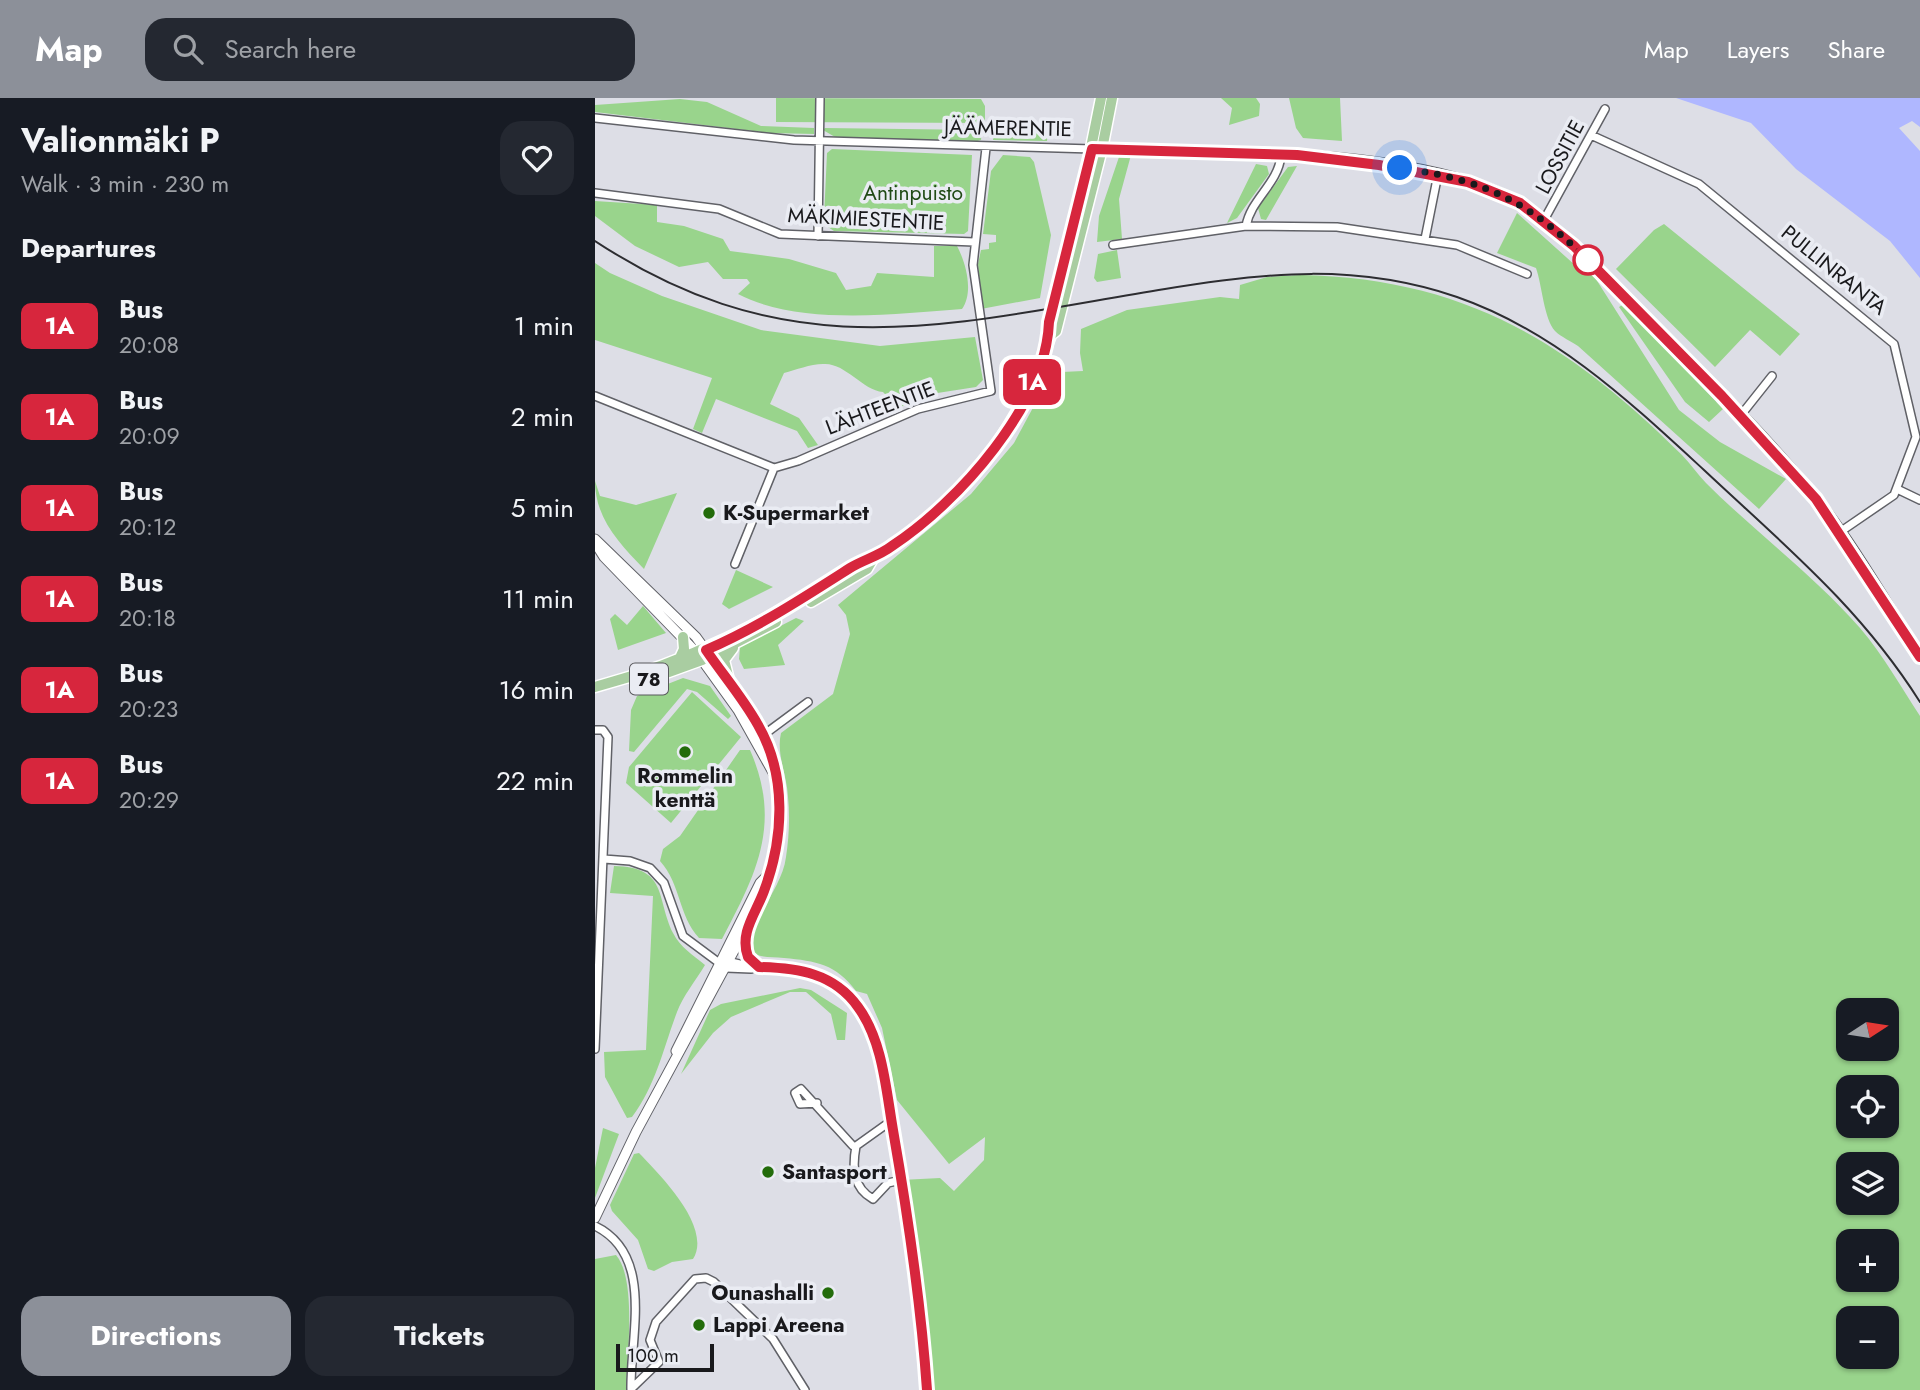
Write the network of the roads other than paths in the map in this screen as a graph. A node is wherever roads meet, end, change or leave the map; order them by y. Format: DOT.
graph roads {
  1 [pos="820,98"];
  2 [pos="1101,98"];
  3 [pos="1112,98"];
  4 [pos="1605,109"];
  5 [pos="595,118"];
  6 [pos="1593,136"];
  7 [pos="821,141"];
  8 [pos="986,148"];
  9 [pos="1097,149"];
  10 [pos="1280,156"];
  11 [pos="1438,174"];
  12 [pos="595,193"];
  13 [pos="1544,220"];
  14 [pos="1246,226"];
  15 [pos="818,236"];
  16 [pos="1425,239"];
  17 [pos="974,242"];
  18 [pos="1113,245"];
  19 [pos="1527,274"];
  20 [pos="1772,376"];
  21 [pos="595,396"];
  22 [pos="1741,415"];
  23 [pos="775,468"];
  24 [pos="1897,489"];
  25 [pos="1920,500"];
  26 [pos="1840,531"];
  27 [pos="595,541"];
  28 [pos="874,557"];
  29 [pos="735,564"];
  30 [pos="683,637"];
  31 [pos="735,646"];
  32 [pos="704,655"];
  33 [pos="1920,657"];
  34 [pos="679,660"];
  35 [pos="730,684"];
  36 [pos="595,687"];
  37 [pos="595,695"];
  38 [pos="808,702"];
  39 [pos="595,730"];
  40 [pos="760,738"];
  41 [pos="595,805"];
  42 [pos="605,806"];
  43 [pos="604,859"];
  44 [pos="766,877"];
  45 [pos="599,888"];
  46 [pos="748,927"];
  47 [pos="598,949"];
  48 [pos="725,963"];
  49 [pos="759,967"];
  50 [pos="596,1049"];
  51 [pos="817,1103"];
  52 [pos="891,1121"];
  53 [pos="856,1146"];
  54 [pos="901,1180"];
  55 [pos="595,1218"];
  56 [pos="595,1226"];
  57 [pos="632,1389"];
  58 [pos="805,1390"];
  59 [pos="927,1390"];
  1 -- 7 [label="street"];
  2 -- 9 [label="main road, 78"];
  3 -- 9 [label="main road, 78"];
  4 -- 6 [label="street, LOSSITIE"];
  5 -- 7 [label="street, JÄÄMERENTIE"];
  6 -- 13 [label="street, LOSSITIE"];
  6 -- 24 [label="street, PULLINRANTA"];
  7 -- 8 [label="street, JÄÄMERENTIE"];
  7 -- 15 [label="street"];
  8 -- 9 [label="street, JÄÄMERENTIE"];
  8 -- 17 [label="street, LÄHTEENTIE"];
  9 -- 10 [label="main road, JÄÄMERENTIE"];
  9 -- 28 [label="main road, 78"];
  10 -- 11 [label="main road, JÄÄMERENTIE"];
  10 -- 14 [label="street"];
  11 -- 13 [label="main road, JÄÄMERENTIE"];
  11 -- 16 [label="street"];
  12 -- 15 [label="street, MÄKIMIESTENTIE"];
  13 -- 22 [label="main road, JÄÄMERENTIE"];
  14 -- 16 [label="street"];
  14 -- 18 [label="street"];
  15 -- 17 [label="street, MÄKIMIESTENTIE"];
  16 -- 19 [label="street"];
  17 -- 23 [label="street, LÄHTEENTIE"];
  20 -- 22 [label="street"];
  21 -- 23 [label="street"];
  22 -- 26 [label="main road, JÄÄMERENTIE"];
  23 -- 29 [label="street"];
  24 -- 25 [label="street"];
  24 -- 26 [label="street"];
  26 -- 33 [label="main road, JÄÄMERENTIE"];
  27 -- 30 [label="street"];
  27 -- 32 [label="street"];
  28 -- 31 [label="main road, 78"];
  28 -- 32 [label="main road, 78"];
  30 -- 32 [label="street"];
  30 -- 34 [label="main road"];
  31 -- 32 [label="main road, 78"];
  31 -- 35 [label="main road"];
  32 -- 34 [label="main road, 78"];
  32 -- 35 [label="street"];
  32 -- 37 [label="main road, 78"];
  32 -- 40 [label="street"];
  34 -- 36 [label="main road, 78"];
  35 -- 40 [label="street"];
  38 -- 40 [label="street"];
  39 -- 42 [label="street"];
  40 -- 44 [label="street"];
  41 -- 42 [label="street"];
  42 -- 43 [label="street"];
  43 -- 45 [label="street"];
  43 -- 48 [label="street"];
  44 -- 46 [label="street"];
  44 -- 48 [label="street"];
  45 -- 47 [label="street"];
  46 -- 48 [label="street"];
  46 -- 49 [label="street"];
  47 -- 50 [label="street"];
  48 -- 49 [label="street"];
  48 -- 55 [label="street"];
  49 -- 52 [label="street"];
  51 -- 53 [label="street"];
  52 -- 53 [label="street"];
  52 -- 54 [label="street"];
  53 -- 54 [label="street"];
  54 -- 59 [label="street"];
  56 -- 57 [label="street"];
  57 -- 58 [label="street"];
}
